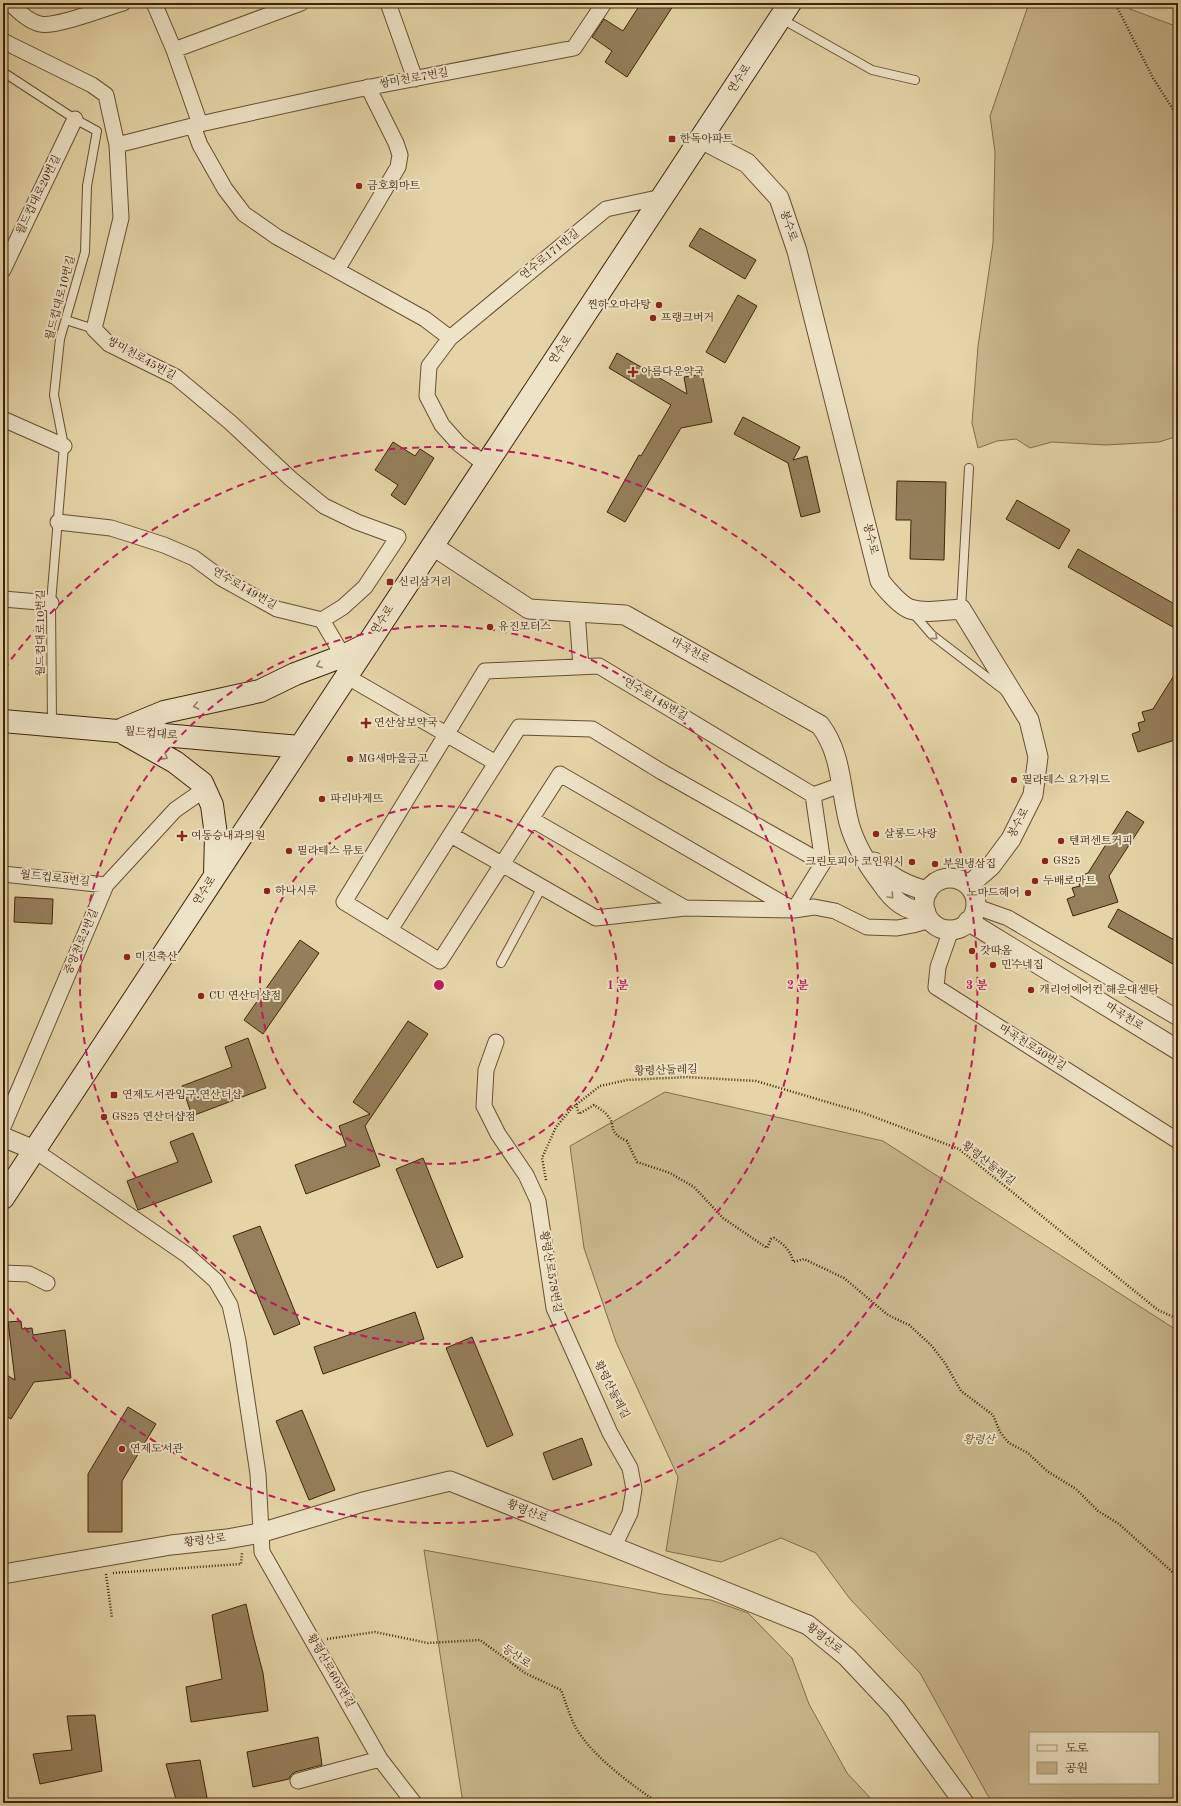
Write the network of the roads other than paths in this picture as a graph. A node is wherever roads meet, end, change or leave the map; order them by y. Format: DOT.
graph roads {
  1 [pos="10,3"];
  2 [pos="123,3"];
  3 [pos="154,3"];
  4 [pos="301,3"];
  5 [pos="388,3"];
  6 [pos="604,3"];
  7 [pos="785,11"];
  8 [pos="3,41"];
  9 [pos="174,50"];
  10 [pos="3,72"];
  11 [pos="415,79"];
  12 [pos="914,80"];
  13 [pos="368,87"];
  14 [pos="75,119"];
  15 [pos="197,125"];
  16 [pos="701,139"];
  17 [pos="117,145"];
  18 [pos="662,197"];
  19 [pos="3,270"];
  20 [pos="337,270"];
  21 [pos="66,320"];
  22 [pos="94,329"];
  23 [pos="450,338"];
  24 [pos="3,419"];
  25 [pos="64,446"];
  26 [pos="486,464"];
  27 [pos="969,468"];
  28 [pos="58,522"];
  29 [pos="433,546"];
  30 [pos="3,599"];
  31 [pos="50,603"];
  32 [pos="909,608"];
  33 [pos="961,609"];
  34 [pos="578,612"];
  35 [pos="322,620"];
  36 [pos="345,666"];
  37 [pos="581,667"];
  38 [pos="1015,698"];
  39 [pos="3,720"];
  40 [pos="52,725"];
  41 [pos="119,731"];
  42 [pos="447,734"];
  43 [pos="300,747"];
  44 [pos="496,763"];
  45 [pos="841,786"];
  46 [pos="205,789"];
  47 [pos="812,795"];
  48 [pos="531,819"];
  49 [pos="451,835"];
  50 [pos="862,852"];
  51 [pos="823,863"];
  52 [pos="502,864"];
  53 [pos="3,874"];
  54 [pos="215,875"];
  55 [pos="106,885"];
  56 [pos="969,885"];
  57 [pos="542,887"];
  58 [pos="928,891"];
  59 [pos="685,908"];
  60 [pos="794,910"];
  61 [pos="972,914"];
  62 [pos="928,916"];
  63 [pos="390,930"];
  64 [pos="951,930"];
  65 [pos="501,963"];
  66 [pos="1178,1018"];
  67 [pos="496,1042"];
  68 [pos="1178,1050"];
  69 [pos="3,1127"];
  70 [pos="3,1137"];
  71 [pos="1178,1141"];
  72 [pos="34,1150"];
  73 [pos="3,1198"];
  74 [pos="3,1273"];
  75 [pos="47,1283"];
  76 [pos="252,1534"];
  77 [pos="614,1546"];
  78 [pos="3,1574"];
  79 [pos="380,1760"];
  80 [pos="298,1781"];
  81 [pos="414,1803"];
  82 [pos="964,1803"];
  1 -- 2 [label="street"];
  3 -- 9 [label="street"];
  4 -- 9 [label="street"];
  5 -- 11 [label="street"];
  6 -- 11 [label="street, 쌍미천로7번길"];
  7 -- 12 [label="lane"];
  7 -- 16 [label="main road, 연수로"];
  8 -- 17 [label="street"];
  9 -- 15 [label="street"];
  10 -- 14 [label="lane, 월드컵대로10번길"];
  11 -- 13 [label="street, 쌍미천로7번길"];
  13 -- 15 [label="street, 쌍미천로7번길"];
  13 -- 20 [label="street"];
  14 -- 19 [label="street, 월드컵대로20번길"];
  14 -- 21 [label="lane, 월드컵대로10번길"];
  15 -- 17 [label="street, 쌍미천로7번길"];
  15 -- 20 [label="street"];
  16 -- 18 [label="main road, 연수로"];
  16 -- 32 [label="street, 봉수로"];
  17 -- 22 [label="street"];
  18 -- 23 [label="street, 연수로171번길"];
  18 -- 26 [label="main road, 연수로"];
  20 -- 23 [label="street"];
  21 -- 22 [label="lane"];
  21 -- 25 [label="lane, 월드컵대로10번길"];
  22 -- 35 [label="street, 쌍미천로45번길"];
  23 -- 26 [label="street, 연수로171번길"];
  24 -- 25 [label="street"];
  25 -- 28 [label="lane, 월드컵대로10번길"];
  26 -- 29 [label="main road, 연수로"];
  27 -- 33 [label="lane"];
  28 -- 31 [label="lane, 월드컵대로10번길"];
  28 -- 35 [label="street, 연수로149번길"];
  29 -- 34 [label="street, 마곡천로"];
  29 -- 36 [label="main road, 연수로"];
  30 -- 31 [label="street"];
  31 -- 40 [label="lane, 월드컵대로10번길"];
  32 -- 33 [label="street"];
  32 -- 38 [label="lane, one-way"];
  33 -- 38 [label="street, 봉수로"];
  34 -- 37 [label="street"];
  34 -- 45 [label="street, 마곡천로"];
  35 -- 36 [label="street"];
  36 -- 41 [label="main road, one-way"];
  36 -- 42 [label="street"];
  36 -- 43 [label="main road, 연수로"];
  37 -- 42 [label="street, 연수로148번길"];
  37 -- 47 [label="street, 연수로148번길"];
  38 -- 56 [label="street, 봉수로"];
  39 -- 40 [label="main road, 월드컵대로"];
  40 -- 41 [label="main road, 월드컵대로"];
  41 -- 43 [label="main road, 월드컵대로"];
  41 -- 46 [label="main road, one-way"];
  42 -- 44 [label="street"];
  42 -- 63 [label="street, 연수로148번길"];
  43 -- 54 [label="main road, 연수로"];
  44 -- 49 [label="street"];
  44 -- 51 [label="street"];
  45 -- 47 [label="street"];
  45 -- 50 [label="street, 마곡천로"];
  46 -- 54 [label="main road"];
  46 -- 55 [label="street, 중앙천로2번길"];
  47 -- 51 [label="street"];
  48 -- 52 [label="street, 연수로148번길"];
  48 -- 59 [label="street"];
  48 -- 60 [label="street, 연수로148번길"];
  49 -- 52 [label="street"];
  49 -- 63 [label="street"];
  50 -- 58 [label="street, 마곡천로"];
  50 -- 62 [label="street, 마곡천로, one-way"];
  51 -- 60 [label="street"];
  52 -- 57 [label="street"];
  52 -- 63 [label="street, 연수로148번길"];
  53 -- 55 [label="street, 월드컵로3번길"];
  54 -- 72 [label="main road, 연수로"];
  55 -- 69 [label="street, 중앙천로2번길"];
  56 -- 58 [label="street"];
  56 -- 61 [label="street"];
  57 -- 59 [label="street"];
  57 -- 65 [label="lane"];
  58 -- 62 [label="street"];
  59 -- 60 [label="street"];
  60 -- 62 [label="street"];
  61 -- 64 [label="street"];
  61 -- 66 [label="street"];
  61 -- 68 [label="street, 마곡천로"];
  62 -- 64 [label="street, 마곡천로"];
  64 -- 71 [label="street, 마곡천로30번길"];
  67 -- 77 [label="street, 황령산로578번길"];
  70 -- 72 [label="street"];
  72 -- 73 [label="main road, 연수로"];
  72 -- 76 [label="street, 황령산로605번길"];
  74 -- 75 [label="street"];
  76 -- 77 [label="street, 황령산로"];
  76 -- 78 [label="street, 황령산로"];
  76 -- 79 [label="street, 황령산로605번길"];
  77 -- 82 [label="street, 황령산로"];
  79 -- 80 [label="street"];
  79 -- 81 [label="street, 황령산로605번길"];
}
